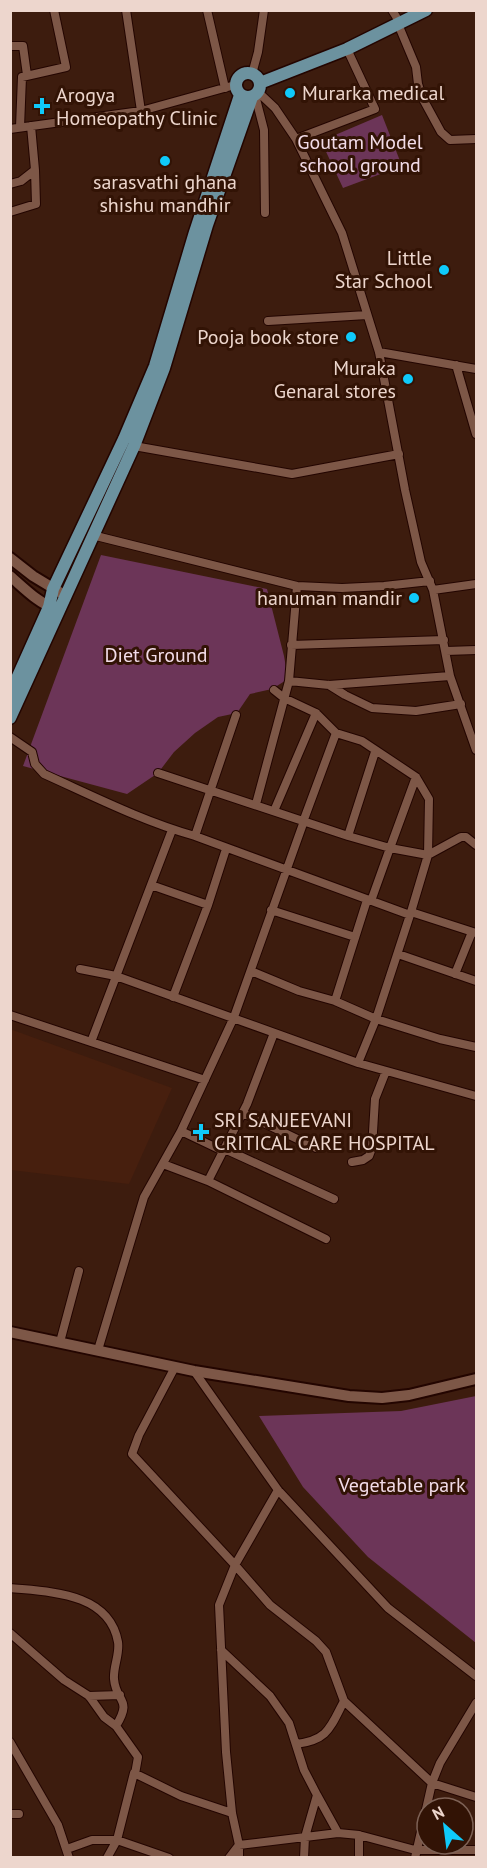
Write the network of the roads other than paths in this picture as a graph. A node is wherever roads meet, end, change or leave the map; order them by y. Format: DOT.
graph roads {
  1 [pos="54,10"];
  2 [pos="126,10"];
  3 [pos="207,10"];
  4 [pos="264,10"];
  5 [pos="392,10"];
  6 [pos="426,10"];
  7 [pos="399,23"];
  8 [pos="10,46"];
  9 [pos="346,50"];
  10 [pos="27,75"];
  11 [pos="247,89"];
  12 [pos="141,111"];
  13 [pos="31,126"];
  14 [pos="20,127"];
  15 [pos="10,129"];
  16 [pos="296,139"];
  17 [pos="477,139"];
  18 [pos="35,170"];
  19 [pos="10,184"];
  20 [pos="10,212"];
  21 [pos="266,213"];
  22 [pos="368,315"];
  23 [pos="268,321"];
  24 [pos="379,352"];
  25 [pos="456,365"];
  26 [pos="477,369"];
  27 [pos="477,434"];
  28 [pos="134,446"];
  29 [pos="399,454"];
  30 [pos="79,531"];
  31 [pos="94,536"];
  32 [pos="10,558"];
  33 [pos="10,576"];
  34 [pos="430,581"];
  35 [pos="477,584"];
  36 [pos="297,586"];
  37 [pos="53,589"];
  38 [pos="433,590"];
  39 [pos="66,596"];
  40 [pos="54,608"];
  41 [pos="444,640"];
  42 [pos="291,645"];
  43 [pos="477,650"];
  44 [pos="446,651"];
  45 [pos="450,676"];
  46 [pos="289,681"];
  47 [pos="329,685"];
  48 [pos="274,690"];
  49 [pos="10,694"];
  50 [pos="284,698"];
  51 [pos="461,704"];
  52 [pos="316,713"];
  53 [pos="236,715"];
  54 [pos="10,718"];
  55 [pos="336,732"];
  56 [pos="10,737"];
  57 [pos="477,750"];
  58 [pos="375,752"];
  59 [pos="158,773"];
  60 [pos="416,777"];
  61 [pos="210,789"];
  62 [pos="256,804"];
  63 [pos="274,811"];
  64 [pos="304,822"];
  65 [pos="172,830"];
  66 [pos="195,836"];
  67 [pos="348,836"];
  68 [pos="477,845"];
  69 [pos="390,848"];
  70 [pos="226,849"];
  71 [pos="428,855"];
  72 [pos="287,869"];
  73 [pos="151,885"];
  74 [pos="369,900"];
  75 [pos="208,905"];
  76 [pos="271,910"];
  77 [pos="411,913"];
  78 [pos="474,933"];
  79 [pos="355,937"];
  80 [pos="398,954"];
  81 [pos="80,969"];
  82 [pos="251,971"];
  83 [pos="455,974"];
  84 [pos="116,976"];
  85 [pos="477,981"];
  86 [pos="173,997"];
  87 [pos="335,1000"];
  88 [pos="10,1016"];
  89 [pos="234,1017"];
  90 [pos="376,1019"];
  91 [pos="274,1033"];
  92 [pos="91,1042"];
  93 [pos="477,1047"];
  94 [pos="358,1063"];
  95 [pos="386,1071"];
  96 [pos="205,1080"];
  97 [pos="477,1096"];
  98 [pos="243,1113"];
  99 [pos="181,1131"];
  100 [pos="316,1148"];
  101 [pos="223,1151"];
  102 [pos="352,1162"];
  103 [pos="163,1164"];
  104 [pos="208,1181"];
  105 [pos="334,1199"];
  106 [pos="326,1239"];
  107 [pos="79,1271"];
  108 [pos="10,1332"];
  109 [pos="60,1342"];
  110 [pos="98,1350"];
  111 [pos="175,1367"];
  112 [pos="194,1371"];
  113 [pos="477,1379"];
  114 [pos="278,1490"];
  115 [pos="235,1565"];
  116 [pos="10,1588"];
  117 [pos="10,1633"];
  118 [pos="221,1650"];
  119 [pos="477,1676"];
  120 [pos="114,1681"];
  121 [pos="103,1695"];
  122 [pos="120,1695"];
  123 [pos="90,1696"];
  124 [pos="344,1701"];
  125 [pos="477,1703"];
  126 [pos="116,1726"];
  127 [pos="10,1742"];
  128 [pos="296,1744"];
  129 [pos="135,1774"];
  130 [pos="432,1783"];
  131 [pos="317,1795"];
  132 [pos="429,1796"];
  133 [pos="477,1797"];
  134 [pos="232,1813"];
  135 [pos="338,1833"];
  136 [pos="359,1835"];
  137 [pos="305,1837"];
  138 [pos="117,1840"];
  139 [pos="239,1845"];
  140 [pos="68,1853"];
  141 [pos="415,1854"];
  142 [pos="106,1857"];
  143 [pos="169,1857"];
  144 [pos="229,1857"];
  145 [pos="239,1857"];
  146 [pos="304,1857"];
  147 [pos="359,1857"];
  1 -- 10 [label="street"];
  2 -- 12 [label="street"];
  3 -- 11 [label="street"];
  4 -- 11 [label="street"];
  5 -- 7 [label="street"];
  6 -- 7 [label="main road"];
  7 -- 9 [label="main road"];
  7 -- 17 [label="street"];
  8 -- 10 [label="street"];
  9 -- 11 [label="main road"];
  9 -- 16 [label="street"];
  10 -- 14 [label="street"];
  11 -- 12 [label="street"];
  11 -- 16 [label="street"];
  11 -- 21 [label="street"];
  11 -- 28 [label="main road"];
  11 -- 30 [label="main road"];
  12 -- 13 [label="street"];
  13 -- 14 [label="street"];
  13 -- 18 [label="street"];
  14 -- 15 [label="street"];
  16 -- 22 [label="street"];
  18 -- 19 [label="street"];
  18 -- 20 [label="street"];
  22 -- 23 [label="street"];
  22 -- 24 [label="street"];
  24 -- 25 [label="street"];
  24 -- 29 [label="street"];
  25 -- 26 [label="street"];
  25 -- 27 [label="street"];
  28 -- 29 [label="street"];
  28 -- 31 [label="main road"];
  29 -- 34 [label="street"];
  30 -- 31 [label="street"];
  30 -- 37 [label="main road"];
  31 -- 36 [label="street"];
  31 -- 39 [label="main road"];
  32 -- 37 [label="main road"];
  33 -- 40 [label="main road"];
  34 -- 36 [label="street"];
  34 -- 38 [label="street"];
  35 -- 38 [label="street"];
  36 -- 42 [label="street"];
  37 -- 39 [label="main road"];
  37 -- 40 [label="main road"];
  38 -- 41 [label="street"];
  39 -- 40 [label="main road"];
  40 -- 49 [label="main road"];
  40 -- 54 [label="main road"];
  41 -- 42 [label="street"];
  41 -- 44 [label="street"];
  42 -- 46 [label="street"];
  43 -- 44 [label="street"];
  44 -- 45 [label="street"];
  45 -- 47 [label="street"];
  45 -- 51 [label="street"];
  46 -- 47 [label="street"];
  46 -- 50 [label="street"];
  47 -- 51 [label="street"];
  48 -- 50 [label="street"];
  50 -- 52 [label="street"];
  50 -- 62 [label="street"];
  51 -- 57 [label="street"];
  52 -- 55 [label="street"];
  52 -- 63 [label="street"];
  53 -- 61 [label="street"];
  55 -- 58 [label="street"];
  55 -- 64 [label="street"];
  56 -- 65 [label="street"];
  58 -- 60 [label="street"];
  58 -- 67 [label="street"];
  59 -- 61 [label="street"];
  60 -- 69 [label="street"];
  60 -- 71 [label="street"];
  61 -- 62 [label="street"];
  61 -- 66 [label="street"];
  62 -- 63 [label="street"];
  63 -- 64 [label="street"];
  64 -- 67 [label="street"];
  64 -- 72 [label="street"];
  65 -- 66 [label="street"];
  65 -- 73 [label="street"];
  66 -- 70 [label="street"];
  67 -- 69 [label="street"];
  68 -- 71 [label="street"];
  69 -- 71 [label="street"];
  69 -- 74 [label="street"];
  70 -- 72 [label="street"];
  70 -- 75 [label="street"];
  71 -- 77 [label="street"];
  72 -- 74 [label="street"];
  72 -- 76 [label="street"];
  73 -- 75 [label="street"];
  73 -- 84 [label="street"];
  74 -- 77 [label="street"];
  74 -- 79 [label="street"];
  75 -- 86 [label="street"];
  76 -- 79 [label="street"];
  76 -- 82 [label="street"];
  77 -- 78 [label="street"];
  77 -- 80 [label="street"];
  78 -- 83 [label="street"];
  79 -- 87 [label="street"];
  80 -- 83 [label="street"];
  80 -- 90 [label="street"];
  81 -- 84 [label="street"];
  82 -- 87 [label="street"];
  82 -- 89 [label="street"];
  83 -- 85 [label="street"];
  84 -- 86 [label="street"];
  84 -- 92 [label="street"];
  86 -- 89 [label="street"];
  87 -- 90 [label="street"];
  88 -- 92 [label="street"];
  89 -- 91 [label="street"];
  89 -- 96 [label="street"];
  90 -- 93 [label="street"];
  90 -- 94 [label="street"];
  91 -- 94 [label="street"];
  91 -- 98 [label="street"];
  92 -- 96 [label="street"];
  94 -- 95 [label="street"];
  95 -- 97 [label="street"];
  95 -- 102 [label="street"];
  96 -- 99 [label="street"];
  98 -- 100 [label="street"];
  98 -- 101 [label="street"];
  99 -- 101 [label="street"];
  99 -- 103 [label="street"];
  101 -- 104 [label="street"];
  101 -- 105 [label="street"];
  103 -- 104 [label="street"];
  103 -- 110 [label="street"];
  104 -- 106 [label="street"];
  107 -- 109 [label="street"];
  108 -- 109 [label="main road"];
  109 -- 110 [label="main road"];
  110 -- 111 [label="main road"];
  111 -- 112 [label="main road"];
  111 -- 115 [label="street"];
  112 -- 113 [label="main road"];
  112 -- 114 [label="street"];
  114 -- 115 [label="street"];
  114 -- 119 [label="street"];
  115 -- 118 [label="street"];
  115 -- 124 [label="street"];
  116 -- 120 [label="street"];
  117 -- 123 [label="street"];
  118 -- 128 [label="street"];
  118 -- 134 [label="street"];
  120 -- 121 [label="street"];
  120 -- 122 [label="street"];
  121 -- 122 [label="street"];
  121 -- 123 [label="street"];
  122 -- 126 [label="street"];
  123 -- 126 [label="street"];
  124 -- 128 [label="street"];
  124 -- 130 [label="street"];
  125 -- 130 [label="street"];
  126 -- 129 [label="street"];
  127 -- 140 [label="street"];
  128 -- 131 [label="street"];
  129 -- 134 [label="street"];
  129 -- 138 [label="street"];
  130 -- 132 [label="street"];
  130 -- 133 [label="street"];
  131 -- 135 [label="street"];
  131 -- 137 [label="street"];
  134 -- 139 [label="street"];
  135 -- 136 [label="street"];
  135 -- 137 [label="street"];
  136 -- 141 [label="street"];
  136 -- 147 [label="street"];
  137 -- 139 [label="street"];
  137 -- 146 [label="street"];
  138 -- 140 [label="street"];
  138 -- 142 [label="street"];
  138 -- 143 [label="street"];
  139 -- 144 [label="street"];
  139 -- 145 [label="street"];
}
